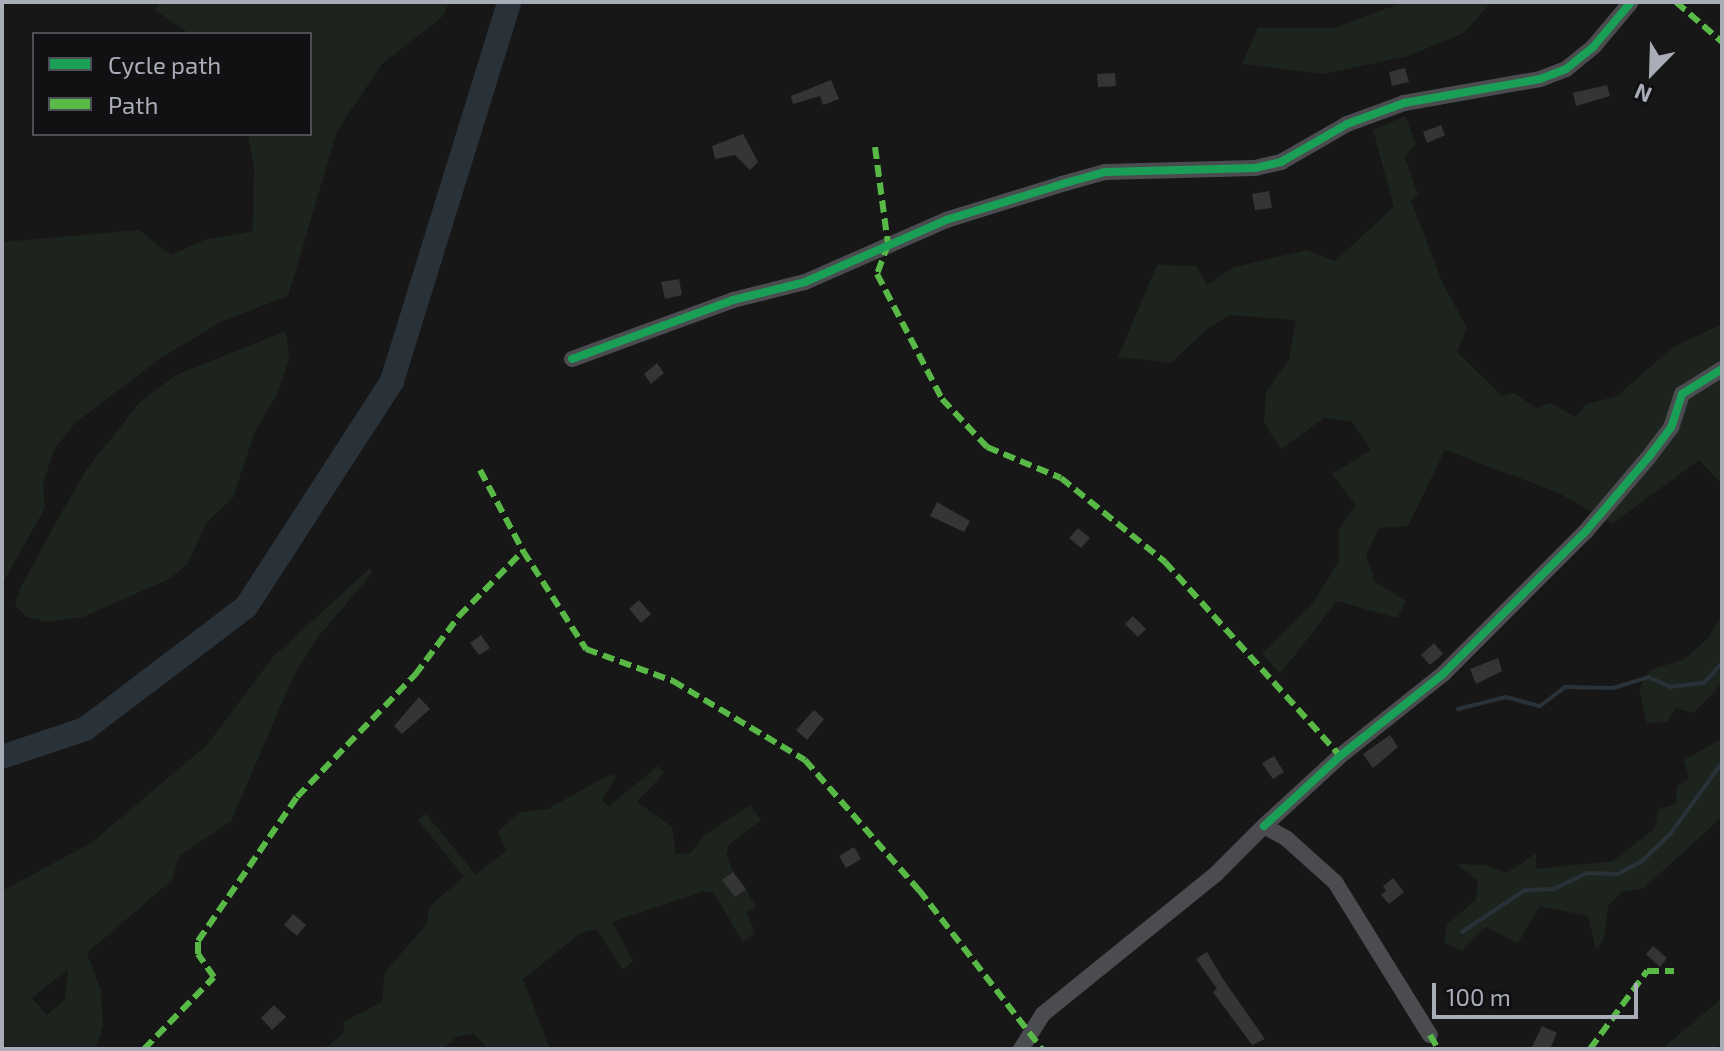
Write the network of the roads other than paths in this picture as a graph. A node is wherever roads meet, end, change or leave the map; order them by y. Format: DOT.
graph roads {
  1 [pos="1631,2"];
  2 [pos="572,359"];
  3 [pos="1722,369"];
  4 [pos="1264,826"];
  5 [pos="1430,1035"];
  6 [pos="1021,1049"];
  1 -- 2 [label="street"];
  3 -- 4 [label="street"];
  4 -- 5 [label="street"];
  4 -- 6 [label="street"];
}
